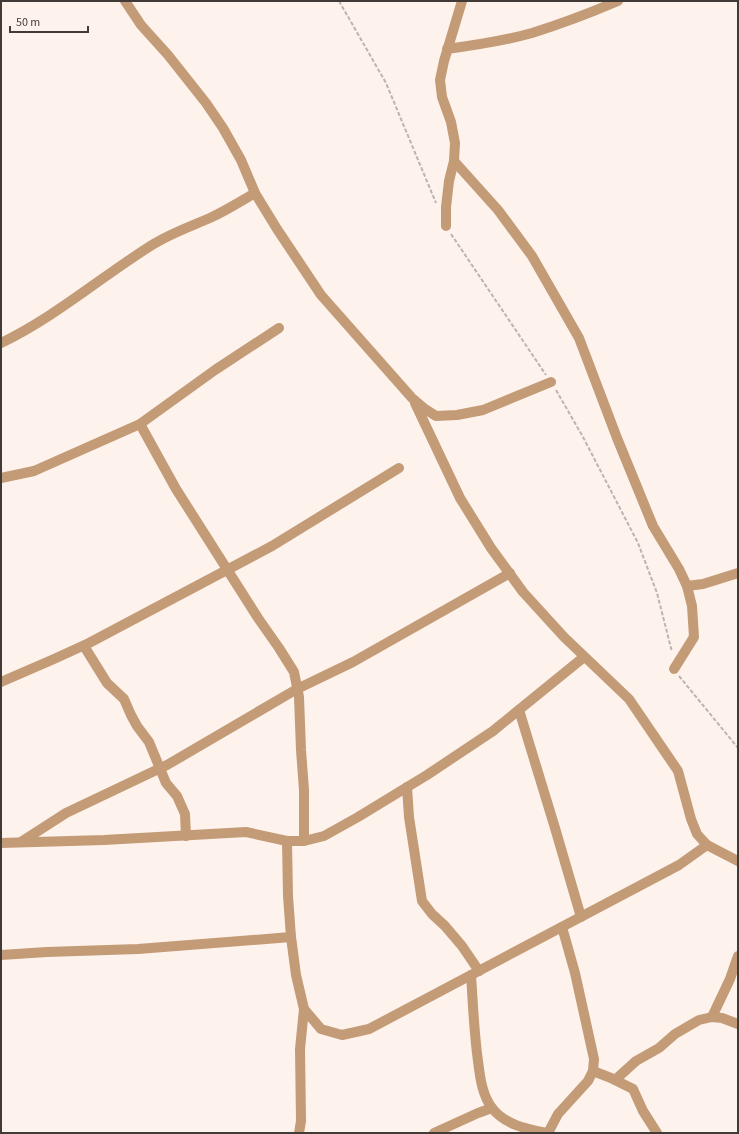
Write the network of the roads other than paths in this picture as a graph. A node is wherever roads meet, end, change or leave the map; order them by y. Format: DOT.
graph roads {
  1 [pos="125,1"];
  2 [pos="462,1"];
  3 [pos="618,1"];
  4 [pos="447,49"];
  5 [pos="454,160"];
  6 [pos="255,193"];
  7 [pos="446,226"];
  8 [pos="279,328"];
  9 [pos="1,343"];
  10 [pos="551,382"];
  11 [pos="412,398"];
  12 [pos="140,424"];
  13 [pos="399,468"];
  14 [pos="1,478"];
  15 [pos="227,570"];
  16 [pos="510,573"];
  17 [pos="738,573"];
  18 [pos="687,586"];
  19 [pos="84,646"];
  20 [pos="584,657"];
  21 [pos="674,669"];
  22 [pos="1,682"];
  23 [pos="297,690"];
  24 [pos="519,710"];
  25 [pos="160,768"];
  26 [pos="407,787"];
  27 [pos="186,836"];
  28 [pos="287,841"];
  29 [pos="304,841"];
  30 [pos="21,842"];
  31 [pos="1,843"];
  32 [pos="706,844"];
  33 [pos="738,860"];
  34 [pos="581,917"];
  35 [pos="562,927"];
  36 [pos="291,937"];
  37 [pos="1,956"];
  38 [pos="738,956"];
  39 [pos="475,973"];
  40 [pos="304,1009"];
  41 [pos="712,1017"];
  42 [pos="738,1024"];
  43 [pos="593,1071"];
  44 [pos="615,1080"];
  45 [pos="492,1108"];
  46 [pos="299,1133"];
  47 [pos="434,1133"];
  48 [pos="548,1133"];
  49 [pos="657,1133"];
  1 -- 6 [label="street"];
  2 -- 4 [label="street"];
  3 -- 4 [label="street"];
  4 -- 5 [label="street"];
  5 -- 7 [label="street"];
  5 -- 18 [label="street"];
  6 -- 9 [label="street"];
  6 -- 11 [label="street"];
  8 -- 12 [label="street"];
  10 -- 11 [label="street"];
  11 -- 16 [label="street"];
  12 -- 14 [label="street"];
  12 -- 15 [label="street"];
  13 -- 15 [label="street"];
  15 -- 19 [label="street"];
  15 -- 23 [label="street"];
  16 -- 20 [label="street"];
  16 -- 23 [label="street"];
  17 -- 18 [label="street"];
  18 -- 21 [label="street"];
  19 -- 22 [label="street"];
  19 -- 25 [label="street"];
  20 -- 24 [label="street"];
  20 -- 32 [label="street"];
  23 -- 25 [label="street"];
  23 -- 29 [label="street"];
  24 -- 26 [label="street"];
  24 -- 34 [label="street"];
  25 -- 27 [label="street"];
  25 -- 30 [label="street"];
  26 -- 29 [label="street"];
  26 -- 39 [label="street"];
  27 -- 28 [label="street"];
  27 -- 30 [label="street"];
  28 -- 29 [label="street"];
  28 -- 36 [label="street"];
  30 -- 31 [label="street"];
  32 -- 33 [label="street"];
  32 -- 34 [label="street"];
  34 -- 35 [label="street"];
  35 -- 39 [label="street"];
  35 -- 43 [label="street"];
  36 -- 37 [label="street"];
  36 -- 40 [label="street"];
  38 -- 41 [label="street"];
  39 -- 40 [label="street"];
  39 -- 45 [label="street"];
  40 -- 46 [label="street"];
  41 -- 42 [label="street"];
  41 -- 44 [label="street"];
  43 -- 44 [label="street"];
  43 -- 48 [label="street"];
  44 -- 49 [label="street"];
  45 -- 47 [label="street"];
  45 -- 48 [label="street"];
}
